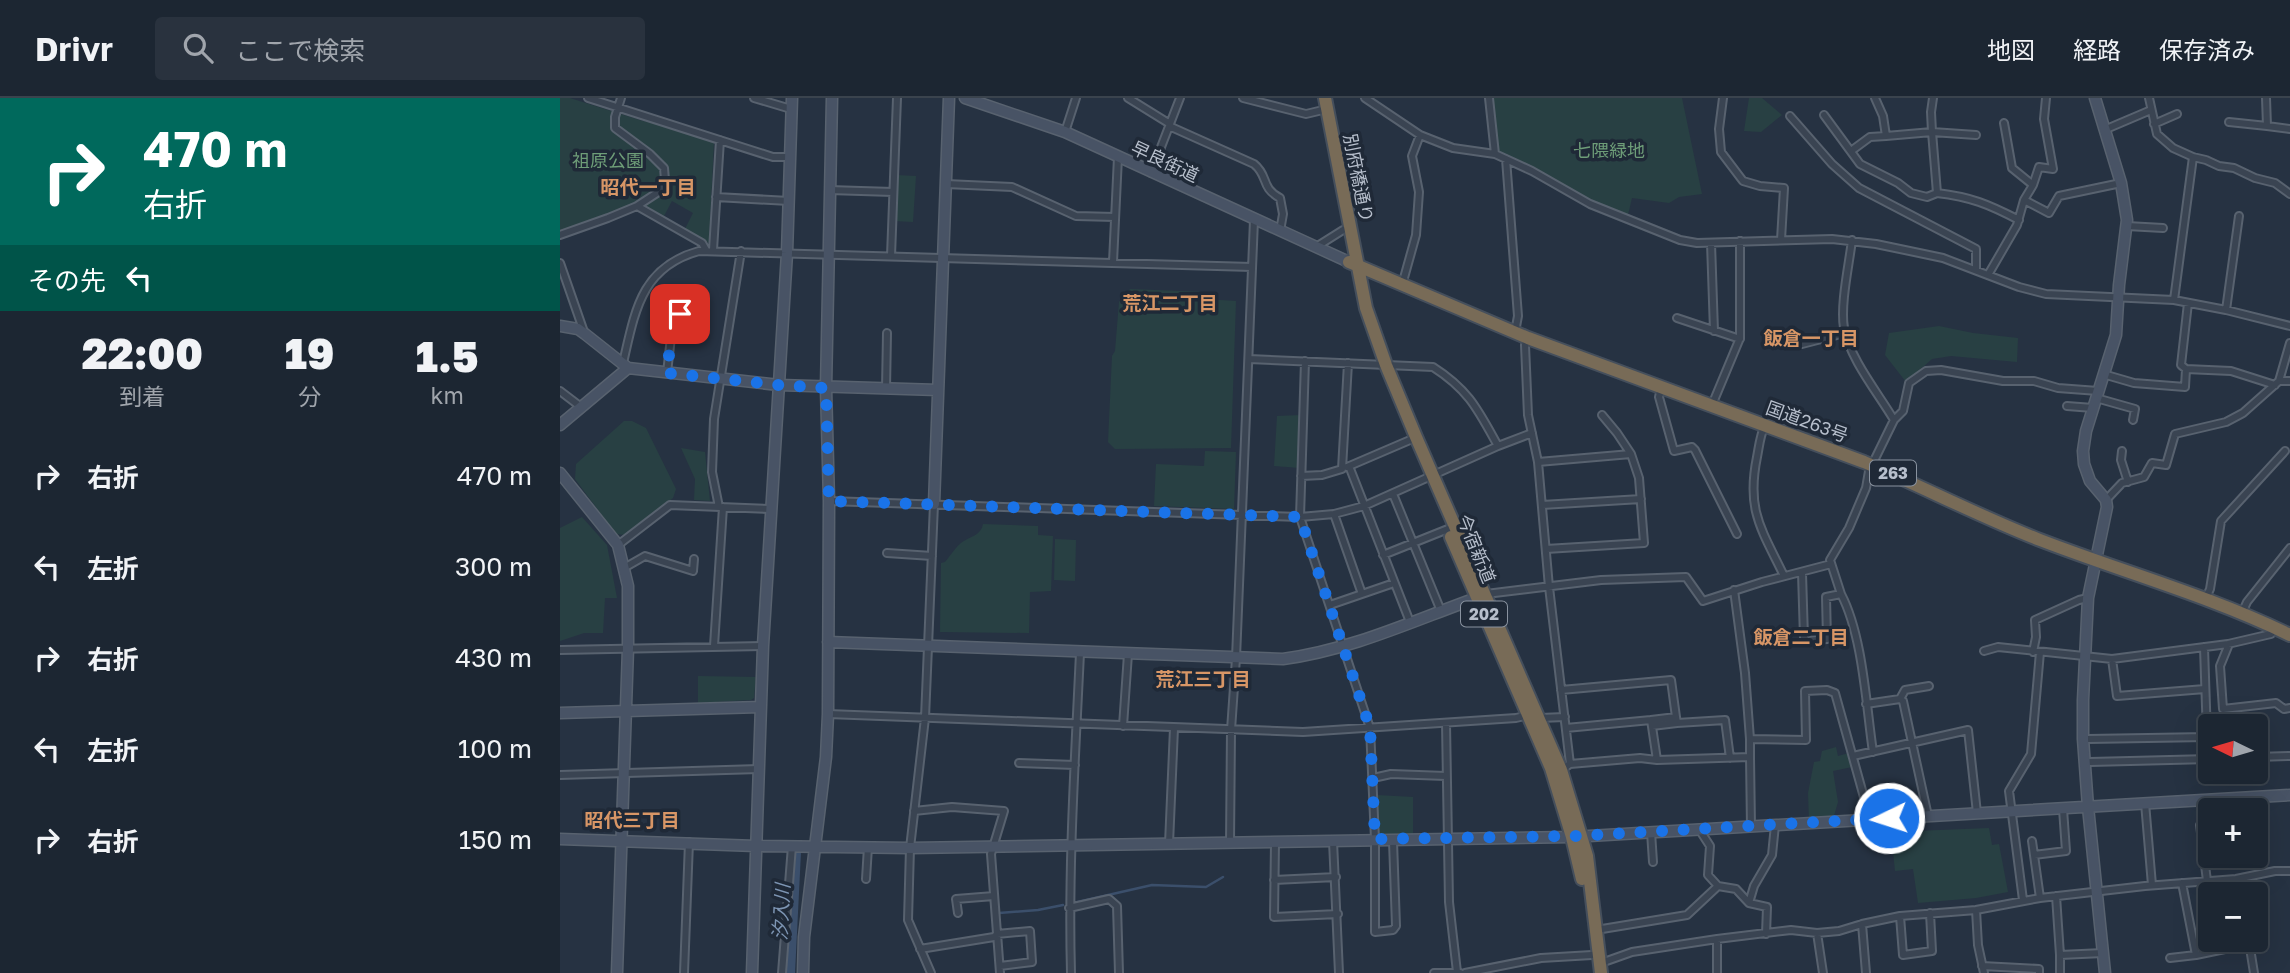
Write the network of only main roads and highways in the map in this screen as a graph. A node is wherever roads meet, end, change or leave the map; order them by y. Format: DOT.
graph roads {
  1 [pos="1322,104"];
  2 [pos="1353,263"];
  3 [pos="1383,365"];
  4 [pos="1431,478"];
  5 [pos="1481,596"];
  6 [pos="2290,635"];
  7 [pos="1534,717"];
  8 [pos="1577,836"];
  9 [pos="1596,966"];
  1 -- 2 [label="highway, 別府橋通り / 202"];
  1 -- 2 [label="highway, 別府橋通り / 202"];
  2 -- 3 [label="highway, 今宿新道 / 202"];
  2 -- 6 [label="highway, 国道263号 / 263"];
  3 -- 4 [label="highway, 今宿新道 / 202"];
  3 -- 4 [label="highway, 今宿新道 / 202"];
  4 -- 5 [label="highway, 今宿新道 / 202"];
  4 -- 5 [label="highway, 今宿新道 / 202"];
  5 -- 7 [label="highway, 今宿新道 / 202"];
  7 -- 8 [label="highway, 今宿新道 / 202"];
  7 -- 8 [label="highway, 今宿新道 / 202"];
  8 -- 9 [label="highway, 今宿新道 / 202"];
  8 -- 9 [label="highway, 今宿新道 / 202"];
}
